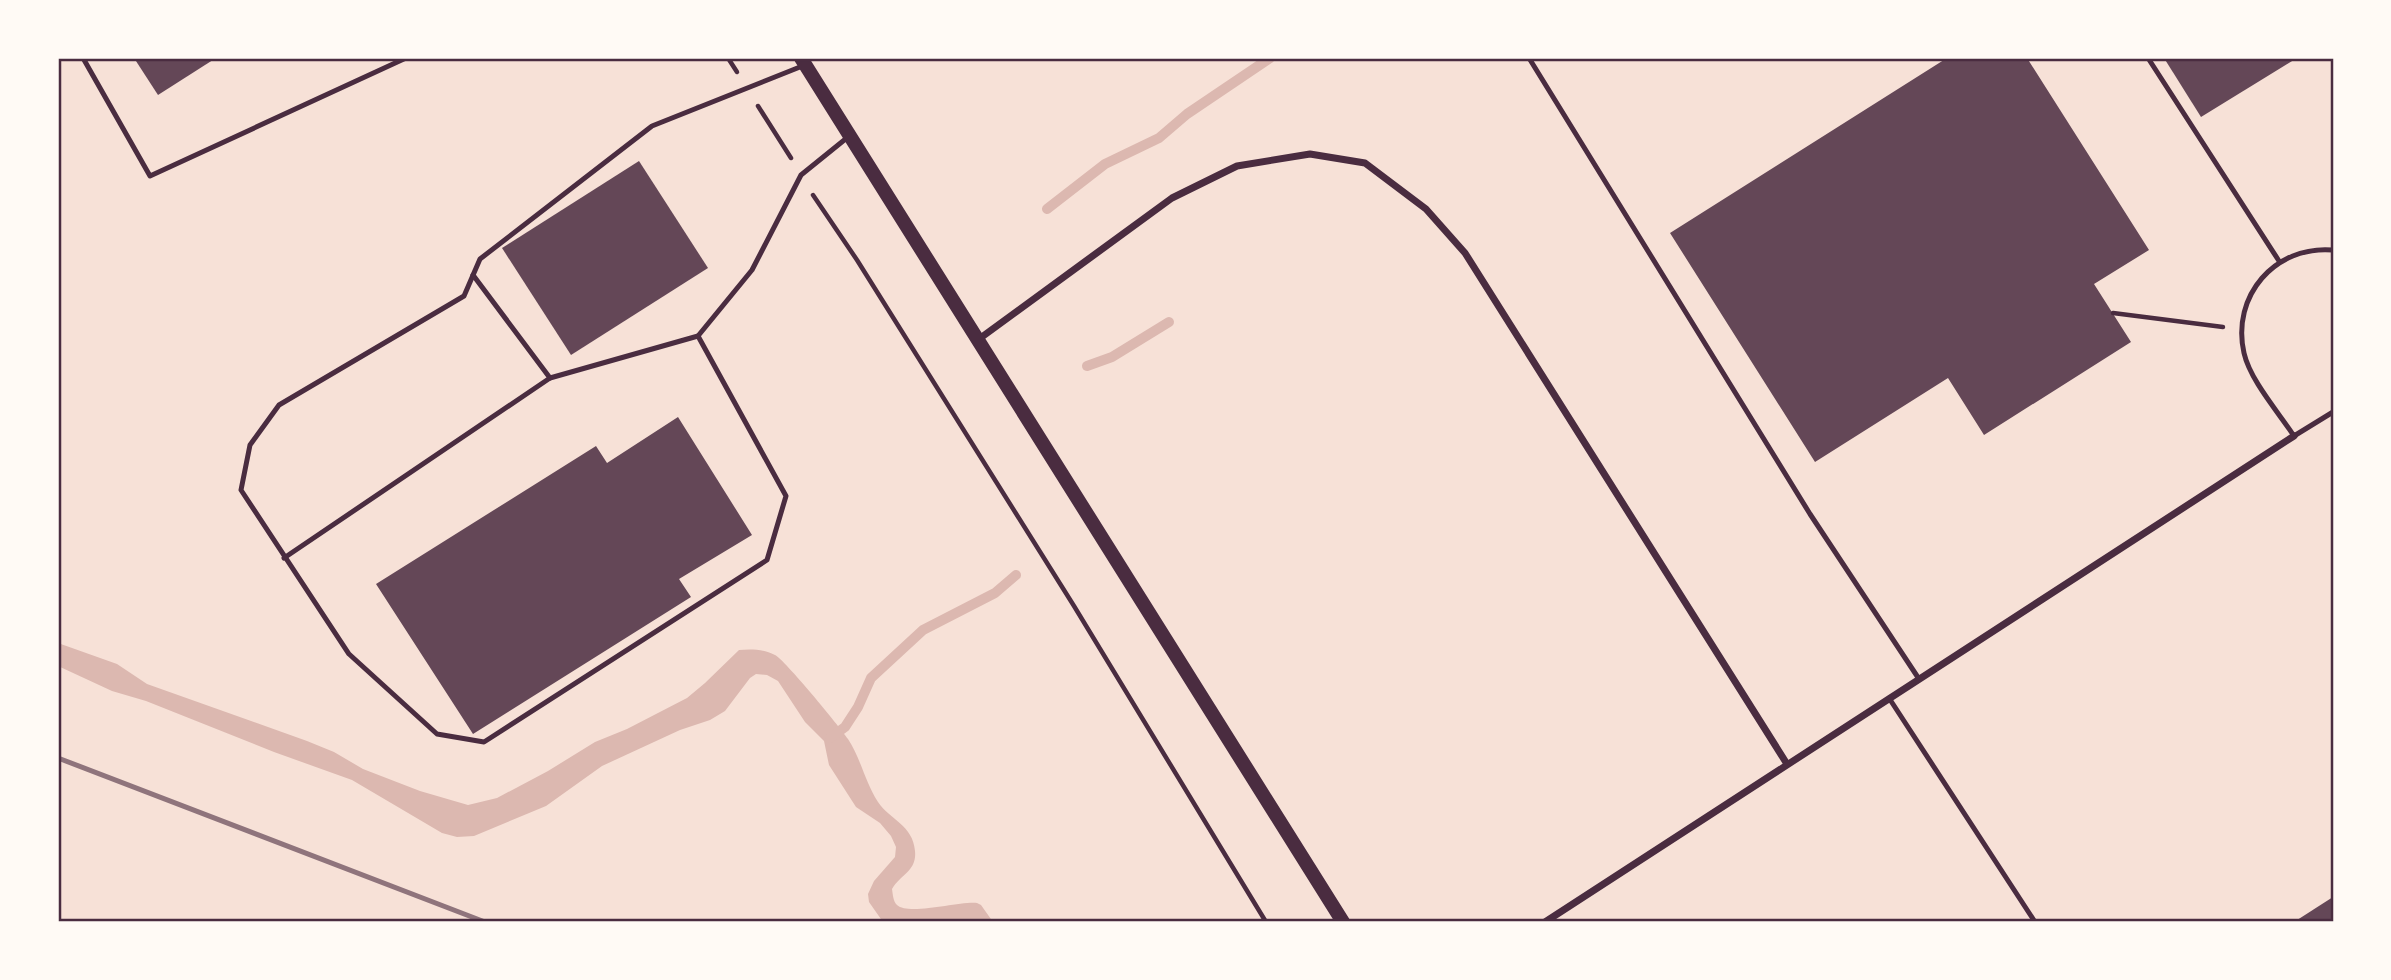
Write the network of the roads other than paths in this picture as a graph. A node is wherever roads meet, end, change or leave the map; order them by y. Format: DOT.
graph roads {
  1 [pos="83,58"];
  2 [pos="406,58"];
  3 [pos="1529,58"];
  4 [pos="2148,58"];
  5 [pos="803,61"];
  6 [pos="850,135"];
  7 [pos="2333,250"];
  8 [pos="2279,261"];
  9 [pos="473,275"];
  10 [pos="698,336"];
  11 [pos="979,339"];
  12 [pos="550,378"];
  13 [pos="2333,412"];
  14 [pos="2294,436"];
  15 [pos="284,558"];
  16 [pos="1919,679"];
  17 [pos="1889,698"];
  18 [pos="1787,764"];
  19 [pos="1343,922"];
  20 [pos="1545,922"];
  21 [pos="2035,922"];
  1 -- 2 [label="lane"];
  3 -- 16 [label="lane"];
  4 -- 8 [label="lane"];
  5 -- 6 [label="main road"];
  5 -- 9 [label="lane"];
  6 -- 10 [label="lane"];
  6 -- 11 [label="main road"];
  7 -- 8 [label="lane"];
  8 -- 14 [label="lane"];
  9 -- 12 [label="lane"];
  9 -- 15 [label="lane"];
  10 -- 12 [label="lane"];
  10 -- 15 [label="lane"];
  11 -- 18 [label="street"];
  11 -- 19 [label="main road"];
  12 -- 15 [label="lane"];
  13 -- 14 [label="lane"];
  14 -- 16 [label="street"];
  16 -- 17 [label="street"];
  17 -- 18 [label="street"];
  17 -- 21 [label="lane"];
  18 -- 20 [label="street"];
}
